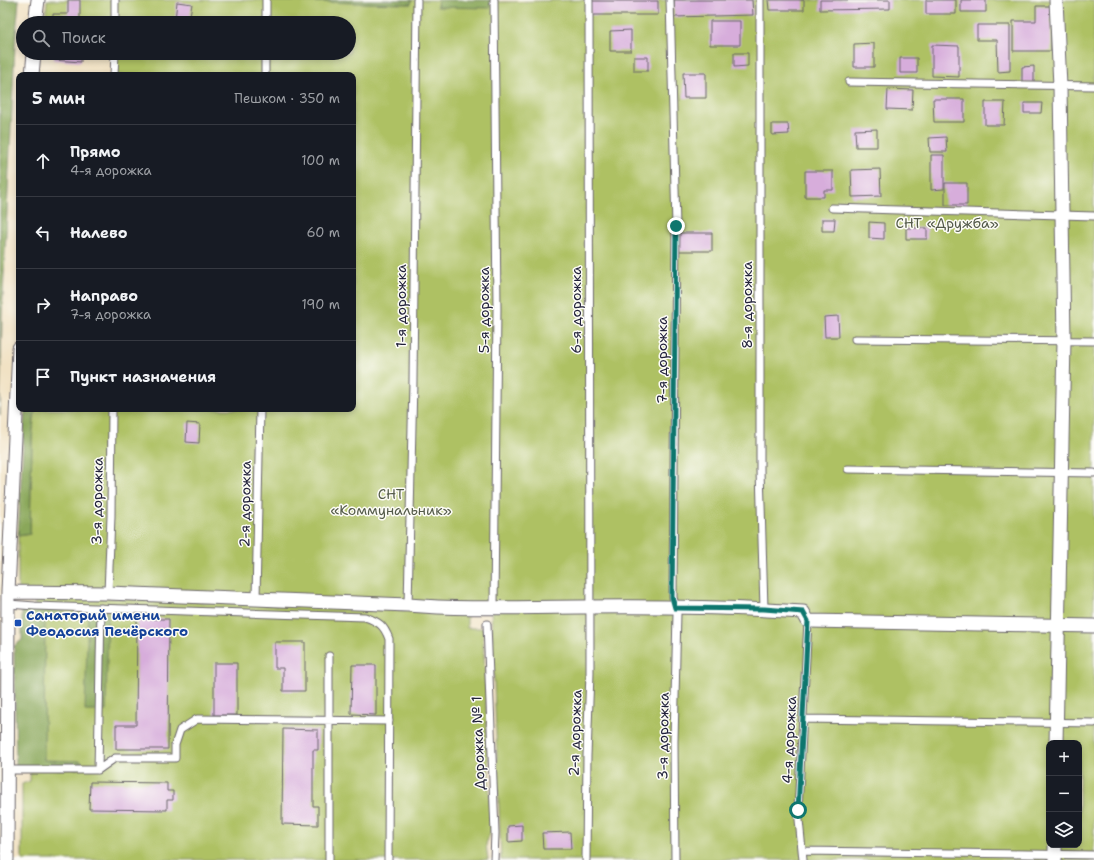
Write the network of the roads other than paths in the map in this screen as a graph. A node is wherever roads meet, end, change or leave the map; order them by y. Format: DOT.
graph roads {
  1 [pos="38,0"];
  2 [pos="115,0"];
  3 [pos="494,0"];
  4 [pos="589,0"];
  5 [pos="670,0"];
  6 [pos="760,0"];
  7 [pos="1056,0"];
  8 [pos="266,2"];
  9 [pos="417,3"];
  10 [pos="36,16"];
  11 [pos="115,16"];
  12 [pos="266,16"];
  13 [pos="33,60"];
  14 [pos="115,60"];
  15 [pos="265,60"];
  16 [pos="32,72"];
  17 [pos="114,72"];
  18 [pos="265,72"];
  19 [pos="849,82"];
  20 [pos="1060,86"];
  21 [pos="1094,86"];
  22 [pos="832,208"];
  23 [pos="1062,215"];
  24 [pos="1094,216"];
  25 [pos="855,339"];
  26 [pos="1064,341"];
  27 [pos="1094,341"];
  28 [pos="16,412"];
  29 [pos="112,412"];
  30 [pos="260,412"];
  31 [pos="848,469"];
  32 [pos="1061,472"];
  33 [pos="1094,473"];
  34 [pos="108,593"];
  35 [pos="8,598"];
  36 [pos="256,599"];
  37 [pos="408,605"];
  38 [pos="494,607"];
  39 [pos="589,607"];
  40 [pos="101,608"];
  41 [pos="764,609"];
  42 [pos="676,610"];
  43 [pos="808,621"];
  44 [pos="487,624"];
  45 [pos="1058,626"];
  46 [pos="1094,626"];
  47 [pos="329,656"];
  48 [pos="803,719"];
  49 [pos="329,720"];
  50 [pos="388,721"];
  51 [pos="1057,722"];
  52 [pos="1094,723"];
  53 [pos="1056,740"];
  54 [pos="8,770"];
  55 [pos="98,770"];
  56 [pos="803,851"];
  57 [pos="1055,854"];
  58 [pos="1094,855"];
  59 [pos="7,860"];
  60 [pos="330,860"];
  61 [pos="388,860"];
  62 [pos="494,860"];
  63 [pos="586,860"];
  64 [pos="675,860"];
  65 [pos="803,860"];
  1 -- 10 [label="street"];
  2 -- 11 [label="lane"];
  3 -- 38 [label="lane, 5-я дорожка"];
  4 -- 39 [label="lane, 6-я дорожка"];
  5 -- 42 [label="lane, 7-я дорожка"];
  6 -- 41 [label="lane, 8-я дорожка"];
  7 -- 20 [label="street"];
  8 -- 12 [label="lane"];
  9 -- 37 [label="lane, 1-я дорожка"];
  13 -- 16 [label="street"];
  14 -- 17 [label="lane"];
  15 -- 18 [label="lane"];
  19 -- 20 [label="lane"];
  20 -- 21 [label="lane"];
  20 -- 23 [label="street"];
  22 -- 23 [label="lane"];
  23 -- 24 [label="lane"];
  23 -- 26 [label="street"];
  25 -- 26 [label="lane"];
  26 -- 27 [label="lane"];
  26 -- 32 [label="street"];
  28 -- 35 [label="street"];
  29 -- 34 [label="lane, 3-я дорожка"];
  30 -- 36 [label="lane, 2-я дорожка"];
  31 -- 32 [label="lane"];
  32 -- 33 [label="lane"];
  32 -- 45 [label="street"];
  34 -- 35 [label="street"];
  34 -- 36 [label="street"];
  35 -- 40 [label="lane"];
  35 -- 54 [label="street"];
  36 -- 37 [label="street"];
  37 -- 38 [label="street"];
  38 -- 39 [label="street"];
  39 -- 42 [label="street"];
  39 -- 63 [label="lane, 2-я дорожка"];
  40 -- 50 [label="lane"];
  40 -- 55 [label="lane"];
  41 -- 42 [label="street"];
  41 -- 43 [label="street"];
  42 -- 64 [label="lane, 3-я дорожка"];
  43 -- 45 [label="street"];
  43 -- 48 [label="lane, 4-я дорожка"];
  44 -- 62 [label="lane, Дорожка № 1"];
  45 -- 46 [label="street"];
  45 -- 51 [label="street"];
  47 -- 49 [label="lane"];
  48 -- 51 [label="lane"];
  48 -- 56 [label="lane, 4-я дорожка"];
  49 -- 50 [label="lane"];
  49 -- 55 [label="lane"];
  49 -- 60 [label="lane"];
  50 -- 61 [label="lane"];
  51 -- 52 [label="lane"];
  51 -- 53 [label="street"];
  54 -- 55 [label="lane"];
  54 -- 59 [label="street"];
  56 -- 57 [label="lane"];
  56 -- 65 [label="lane, 4-я дорожка"];
  57 -- 58 [label="lane"];
}
